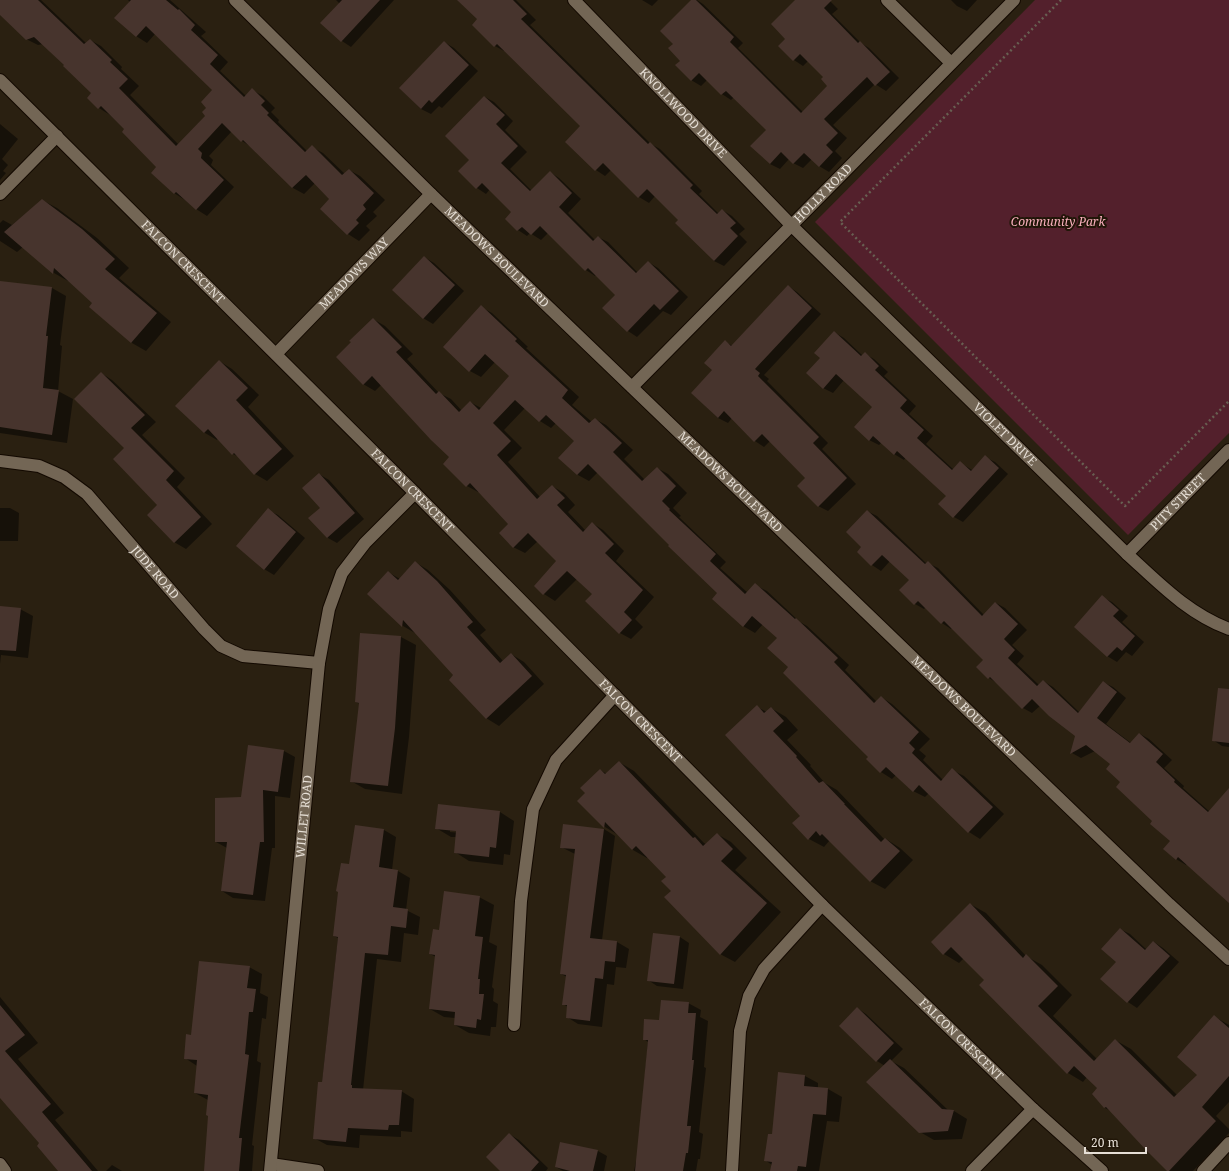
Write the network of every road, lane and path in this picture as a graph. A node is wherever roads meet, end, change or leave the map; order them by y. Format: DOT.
graph roads {
  1 [pos="235,0"];
  2 [pos="574,0"];
  3 [pos="887,0"];
  4 [pos="1014,0"];
  5 [pos="1061,0"];
  6 [pos="951,63"];
  7 [pos="0,80"];
  8 [pos="57,136"];
  9 [pos="0,194"];
  10 [pos="431,194"];
  11 [pos="792,226"];
  12 [pos="276,354"];
  13 [pos="632,387"];
  14 [pos="1229,401"];
  15 [pos="1229,450"];
  16 [pos="0,461"];
  17 [pos="415,493"];
  18 [pos="1127,554"];
  19 [pos="1229,629"];
  20 [pos="319,663"];
  21 [pos="615,695"];
  22 [pos="822,905"];
  23 [pos="1229,959"];
  24 [pos="514,1025"];
  25 [pos="1033,1109"];
  26 [pos="1229,1143"];
  27 [pos="0,1164"];
  28 [pos="270,1167"];
  29 [pos="6,1171"];
  30 [pos="318,1171"];
  31 [pos="732,1171"];
  32 [pos="972,1171"];
  33 [pos="1102,1171"];
  34 [pos="1203,1171"];
  1 -- 10 [label="street, MEADOWS BOULEVARD"];
  2 -- 11 [label="street, KNOLLWOOD DRIVE"];
  3 -- 6 [label="street"];
  4 -- 6 [label="street, HOLLY ROAD"];
  5 -- 14 [label="path"];
  6 -- 11 [label="street, HOLLY ROAD"];
  7 -- 8 [label="street, FALCON CRESCENT"];
  8 -- 9 [label="street"];
  8 -- 12 [label="street, FALCON CRESCENT"];
  10 -- 12 [label="street, MEADOWS WAY"];
  10 -- 13 [label="street, MEADOWS BOULEVARD"];
  11 -- 13 [label="street, HOLLY ROAD"];
  11 -- 18 [label="street, VIOLET DRIVE"];
  12 -- 17 [label="street, FALCON CRESCENT"];
  13 -- 23 [label="street, MEADOWS BOULEVARD"];
  15 -- 18 [label="street, PITY STREET"];
  16 -- 20 [label="street, JUDE ROAD"];
  17 -- 20 [label="street, WILLET ROAD"];
  17 -- 21 [label="street, FALCON CRESCENT"];
  18 -- 19 [label="street, VIOLET DRIVE"];
  20 -- 28 [label="street, WILLET ROAD"];
  21 -- 22 [label="street, FALCON CRESCENT"];
  21 -- 24 [label="street"];
  22 -- 25 [label="street, FALCON CRESCENT"];
  22 -- 31 [label="street"];
  25 -- 32 [label="street"];
  25 -- 33 [label="street, FALCON CRESCENT"];
  26 -- 34 [label="street"];
  27 -- 29 [label="street"];
  28 -- 30 [label="street"];
}
